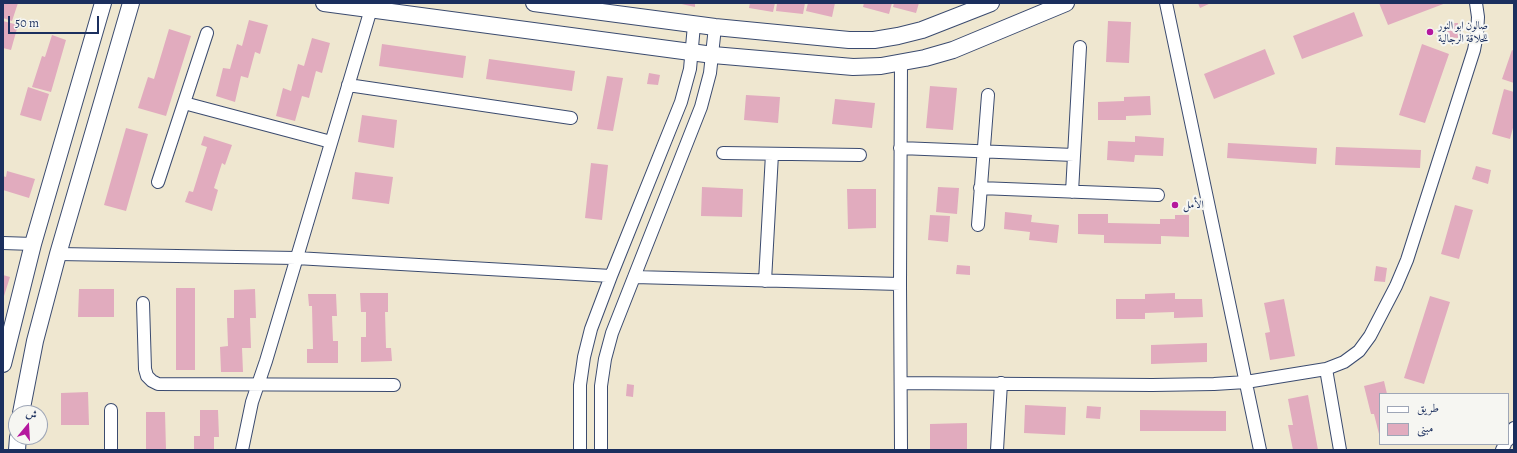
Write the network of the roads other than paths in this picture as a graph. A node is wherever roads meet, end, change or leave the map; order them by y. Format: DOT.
graph roads {
  1 [pos="103,3"];
  2 [pos="131,3"];
  3 [pos="324,3"];
  4 [pos="534,3"];
  5 [pos="991,3"];
  6 [pos="1066,3"];
  7 [pos="1166,3"];
  8 [pos="1476,3"];
  9 [pos="371,9"];
  10 [pos="694,25"];
  11 [pos="715,27"];
  12 [pos="207,33"];
  13 [pos="1080,48"];
  14 [pos="692,52"];
  15 [pos="713,55"];
  16 [pos="901,63"];
  17 [pos="348,85"];
  18 [pos="988,95"];
  19 [pos="184,103"];
  20 [pos="571,118"];
  21 [pos="331,142"];
  22 [pos="900,148"];
  23 [pos="983,152"];
  24 [pos="723,153"];
  25 [pos="772,154"];
  26 [pos="860,155"];
  27 [pos="1074,155"];
  28 [pos="158,182"];
  29 [pos="980,188"];
  30 [pos="1072,192"];
  31 [pos="1158,196"];
  32 [pos="978,225"];
  33 [pos="3,243"];
  34 [pos="33,244"];
  35 [pos="58,254"];
  36 [pos="296,258"];
  37 [pos="611,276"];
  38 [pos="634,277"];
  39 [pos="765,281"];
  40 [pos="900,284"];
  41 [pos="143,303"];
  42 [pos="3,364"];
  43 [pos="1326,369"];
  44 [pos="901,382"];
  45 [pos="1246,382"];
  46 [pos="1001,384"];
  47 [pos="258,385"];
  48 [pos="394,385"];
  49 [pos="23,405"];
  50 [pos="111,410"];
  51 [pos="1514,428"];
  52 [pos="1509,438"];
  53 [pos="111,450"];
  54 [pos="242,450"];
  55 [pos="580,450"];
  56 [pos="602,450"];
  57 [pos="902,450"];
  58 [pos="997,450"];
  59 [pos="1260,450"];
  60 [pos="1340,450"];
  1 -- 34 [label="main road"];
  2 -- 35 [label="main road"];
  3 -- 9 [label="main road"];
  4 -- 10 [label="main road"];
  5 -- 11 [label="main road"];
  6 -- 16 [label="main road"];
  7 -- 45 [label="street"];
  8 -- 43 [label="street"];
  9 -- 14 [label="main road"];
  9 -- 17 [label="street"];
  10 -- 11 [label="main road"];
  10 -- 14 [label="street"];
  11 -- 15 [label="street"];
  12 -- 19 [label="street"];
  13 -- 27 [label="street"];
  14 -- 15 [label="main road"];
  14 -- 37 [label="street"];
  15 -- 16 [label="main road"];
  15 -- 38 [label="street"];
  16 -- 22 [label="street"];
  17 -- 20 [label="street"];
  17 -- 21 [label="street"];
  18 -- 23 [label="street"];
  19 -- 21 [label="street"];
  19 -- 28 [label="street"];
  21 -- 36 [label="street"];
  22 -- 23 [label="street"];
  22 -- 40 [label="street"];
  23 -- 27 [label="street"];
  23 -- 29 [label="street"];
  24 -- 25 [label="street"];
  25 -- 26 [label="street"];
  25 -- 39 [label="street"];
  27 -- 30 [label="street"];
  29 -- 30 [label="street"];
  29 -- 32 [label="street"];
  30 -- 31 [label="street"];
  33 -- 34 [label="street"];
  34 -- 42 [label="main road"];
  35 -- 36 [label="street"];
  35 -- 49 [label="main road"];
  36 -- 37 [label="street"];
  36 -- 47 [label="street"];
  37 -- 55 [label="street"];
  38 -- 39 [label="street"];
  38 -- 56 [label="street"];
  39 -- 40 [label="street"];
  40 -- 44 [label="street"];
  41 -- 47 [label="street"];
  43 -- 45 [label="street"];
  43 -- 60 [label="street"];
  44 -- 46 [label="street"];
  44 -- 57 [label="street"];
  45 -- 46 [label="street"];
  45 -- 59 [label="street"];
  46 -- 58 [label="street"];
  47 -- 48 [label="street"];
  47 -- 54 [label="street"];
  50 -- 53 [label="street"];
  51 -- 52 [label="street"];
}
